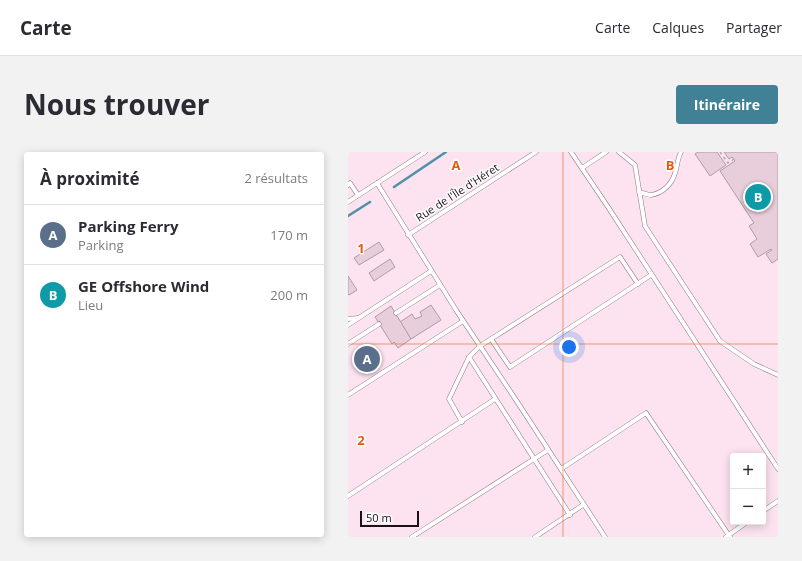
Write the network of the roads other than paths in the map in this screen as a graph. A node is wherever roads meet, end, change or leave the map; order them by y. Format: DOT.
graph roads {
  1 [pos="425,152"];
  2 [pos="536,152"];
  3 [pos="571,152"];
  4 [pos="606,152"];
  5 [pos="619,152"];
  6 [pos="681,152"];
  7 [pos="582,168"];
  8 [pos="377,183"];
  9 [pos="348,185"];
  10 [pos="639,192"];
  11 [pos="358,195"];
  12 [pos="348,202"];
  13 [pos="408,235"];
  14 [pos="431,271"];
  15 [pos="651,275"];
  16 [pos="638,284"];
  17 [pos="440,285"];
  18 [pos="396,313"];
  19 [pos="348,314"];
  20 [pos="350,318"];
  21 [pos="358,318"];
  22 [pos="463,321"];
  23 [pos="379,324"];
  24 [pos="348,325"];
  25 [pos="491,339"];
  26 [pos="348,344"];
  27 [pos="480,346"];
  28 [pos="469,357"];
  29 [pos="778,375"];
  30 [pos="348,395"];
  31 [pos="495,399"];
  32 [pos="462,422"];
  33 [pos="548,450"];
  34 [pos="534,459"];
  35 [pos="778,468"];
  36 [pos="561,469"];
  37 [pos="348,496"];
  38 [pos="778,501"];
  39 [pos="583,505"];
  40 [pos="766,509"];
  41 [pos="570,515"];
  42 [pos="743,525"];
  43 [pos="728,536"];
  44 [pos="412,537"];
  45 [pos="535,537"];
  46 [pos="605,537"];
  1 -- 8 [label="lane"];
  2 -- 13 [label="lane, Rue de l'Île d'Héret"];
  3 -- 7 [label="lane"];
  4 -- 7 [label="lane"];
  5 -- 10 [label="lane"];
  6 -- 10 [label="lane"];
  7 -- 15 [label="lane"];
  8 -- 11 [label="lane"];
  8 -- 13 [label="lane"];
  9 -- 11 [label="lane"];
  10 -- 29 [label="lane"];
  11 -- 12 [label="lane"];
  13 -- 14 [label="lane"];
  14 -- 17 [label="lane"];
  14 -- 21 [label="lane"];
  15 -- 16 [label="lane"];
  15 -- 35 [label="lane"];
  16 -- 25 [label="lane"];
  16 -- 25 [label="lane"];
  17 -- 18 [label="lane"];
  17 -- 22 [label="lane"];
  19 -- 20 [label="lane"];
  20 -- 21 [label="lane"];
  21 -- 24 [label="lane"];
  22 -- 27 [label="lane"];
  22 -- 30 [label="lane"];
  23 -- 26 [label="lane"];
  25 -- 27 [label="lane"];
  27 -- 28 [label="lane"];
  27 -- 33 [label="lane"];
  28 -- 31 [label="lane"];
  28 -- 32 [label="lane"];
  31 -- 32 [label="lane"];
  31 -- 34 [label="lane"];
  32 -- 37 [label="lane"];
  33 -- 34 [label="lane"];
  33 -- 36 [label="lane"];
  34 -- 41 [label="lane"];
  34 -- 44 [label="lane"];
  36 -- 39 [label="lane"];
  36 -- 43 [label="lane"];
  38 -- 40 [label="lane"];
  39 -- 41 [label="lane"];
  39 -- 46 [label="lane"];
  41 -- 45 [label="lane"];
  42 -- 43 [label="lane"];
}
